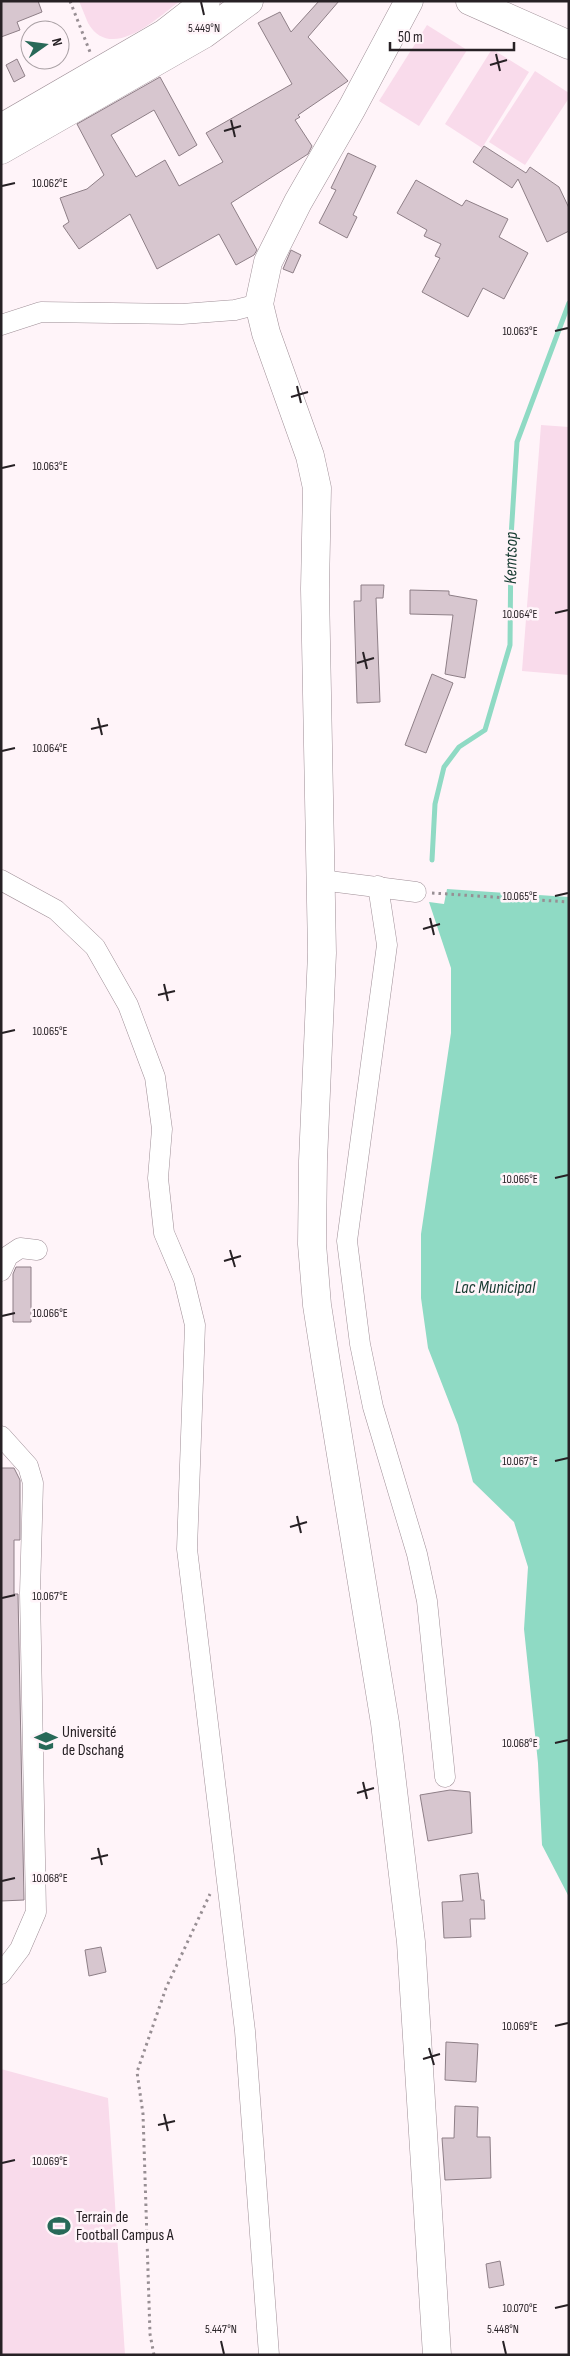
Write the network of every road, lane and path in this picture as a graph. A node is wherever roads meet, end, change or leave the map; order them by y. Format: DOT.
graph roads {
  1 [pos="70,1"];
  2 [pos="206,1"];
  3 [pos="250,1"];
  4 [pos="409,1"];
  5 [pos="470,1"];
  6 [pos="569,44"];
  7 [pos="103,79"];
  8 [pos="1,128"];
  9 [pos="1,150"];
  10 [pos="259,304"];
  11 [pos="1,325"];
  12 [pos="1,880"];
  13 [pos="321,880"];
  14 [pos="378,886"];
  15 [pos="416,892"];
  16 [pos="569,902"];
  17 [pos="37,1250"];
  18 [pos="1,1271"];
  19 [pos="1,1436"];
  20 [pos="445,1777"];
  21 [pos="226,1865"];
  22 [pos="1,1974"];
  23 [pos="154,2355"];
  24 [pos="269,2355"];
  25 [pos="437,2355"];
  1 -- 7 [label="path"];
  2 -- 7 [label="main road"];
  3 -- 7 [label="main road"];
  4 -- 10 [label="main road"];
  5 -- 6 [label="main road"];
  7 -- 8 [label="main road"];
  7 -- 9 [label="main road"];
  10 -- 11 [label="street"];
  10 -- 13 [label="main road"];
  12 -- 21 [label="street"];
  13 -- 14 [label="street"];
  13 -- 25 [label="main road"];
  14 -- 15 [label="street"];
  14 -- 20 [label="street"];
  15 -- 16 [label="path"];
  17 -- 18 [label="street"];
  19 -- 22 [label="street"];
  21 -- 23 [label="path"];
  21 -- 24 [label="street"];
}
